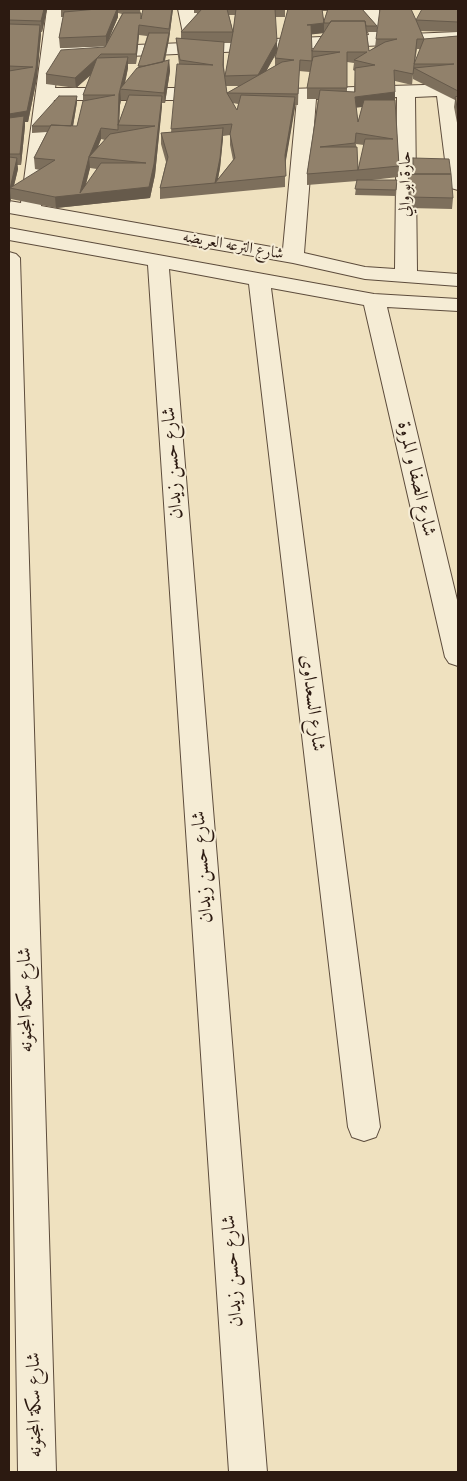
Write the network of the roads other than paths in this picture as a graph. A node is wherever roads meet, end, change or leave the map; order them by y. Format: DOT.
graph roads {
  1 [pos="187,9"];
  2 [pos="370,9"];
  3 [pos="48,20"];
  4 [pos="458,37"];
  5 [pos="378,40"];
  6 [pos="195,48"];
  7 [pos="50,54"];
  8 [pos="452,90"];
  9 [pos="406,91"];
  10 [pos="307,94"];
  11 [pos="38,101"];
  12 [pos="458,184"];
  13 [pos="9,207"];
  14 [pos="30,210"];
  15 [pos="9,219"];
  16 [pos="9,234"];
  17 [pos="293,257"];
  18 [pos="9,258"];
  19 [pos="158,262"];
  20 [pos="406,277"];
  21 [pos="259,280"];
  22 [pos="458,280"];
  23 [pos="374,300"];
  24 [pos="458,305"];
  25 [pos="458,657"];
  26 [pos="364,1127"];
  27 [pos="37,1472"];
  28 [pos="248,1472"];
  1 -- 6 [label="street"];
  2 -- 5 [label="street"];
  3 -- 7 [label="street"];
  4 -- 5 [label="street"];
  5 -- 6 [label="street"];
  6 -- 7 [label="street"];
  7 -- 11 [label="street"];
  8 -- 9 [label="street"];
  8 -- 12 [label="street"];
  9 -- 10 [label="street"];
  9 -- 20 [label="street, حارة ابو والي"];
  10 -- 11 [label="street"];
  10 -- 17 [label="street"];
  11 -- 14 [label="street"];
  13 -- 14 [label="street, شارع الترعه العريضه"];
  13 -- 15 [label="street"];
  14 -- 17 [label="street, شارع الترعه العريضه"];
  16 -- 19 [label="street, شارع الترعه العريضه"];
  17 -- 20 [label="street, شارع الترعه العريضه"];
  18 -- 27 [label="street, شارع سكة المجنونه"];
  19 -- 21 [label="street, شارع الترعه العريضه"];
  19 -- 28 [label="street, شارع حسن زيدان"];
  20 -- 22 [label="street, شارع الترعه العريضه"];
  21 -- 23 [label="street, شارع الترعه العريضه"];
  21 -- 26 [label="street, شارع السعداوى"];
  23 -- 24 [label="street, شارع الترعه العريضه"];
  23 -- 25 [label="street, شارع الصفا و المروة"];
}
